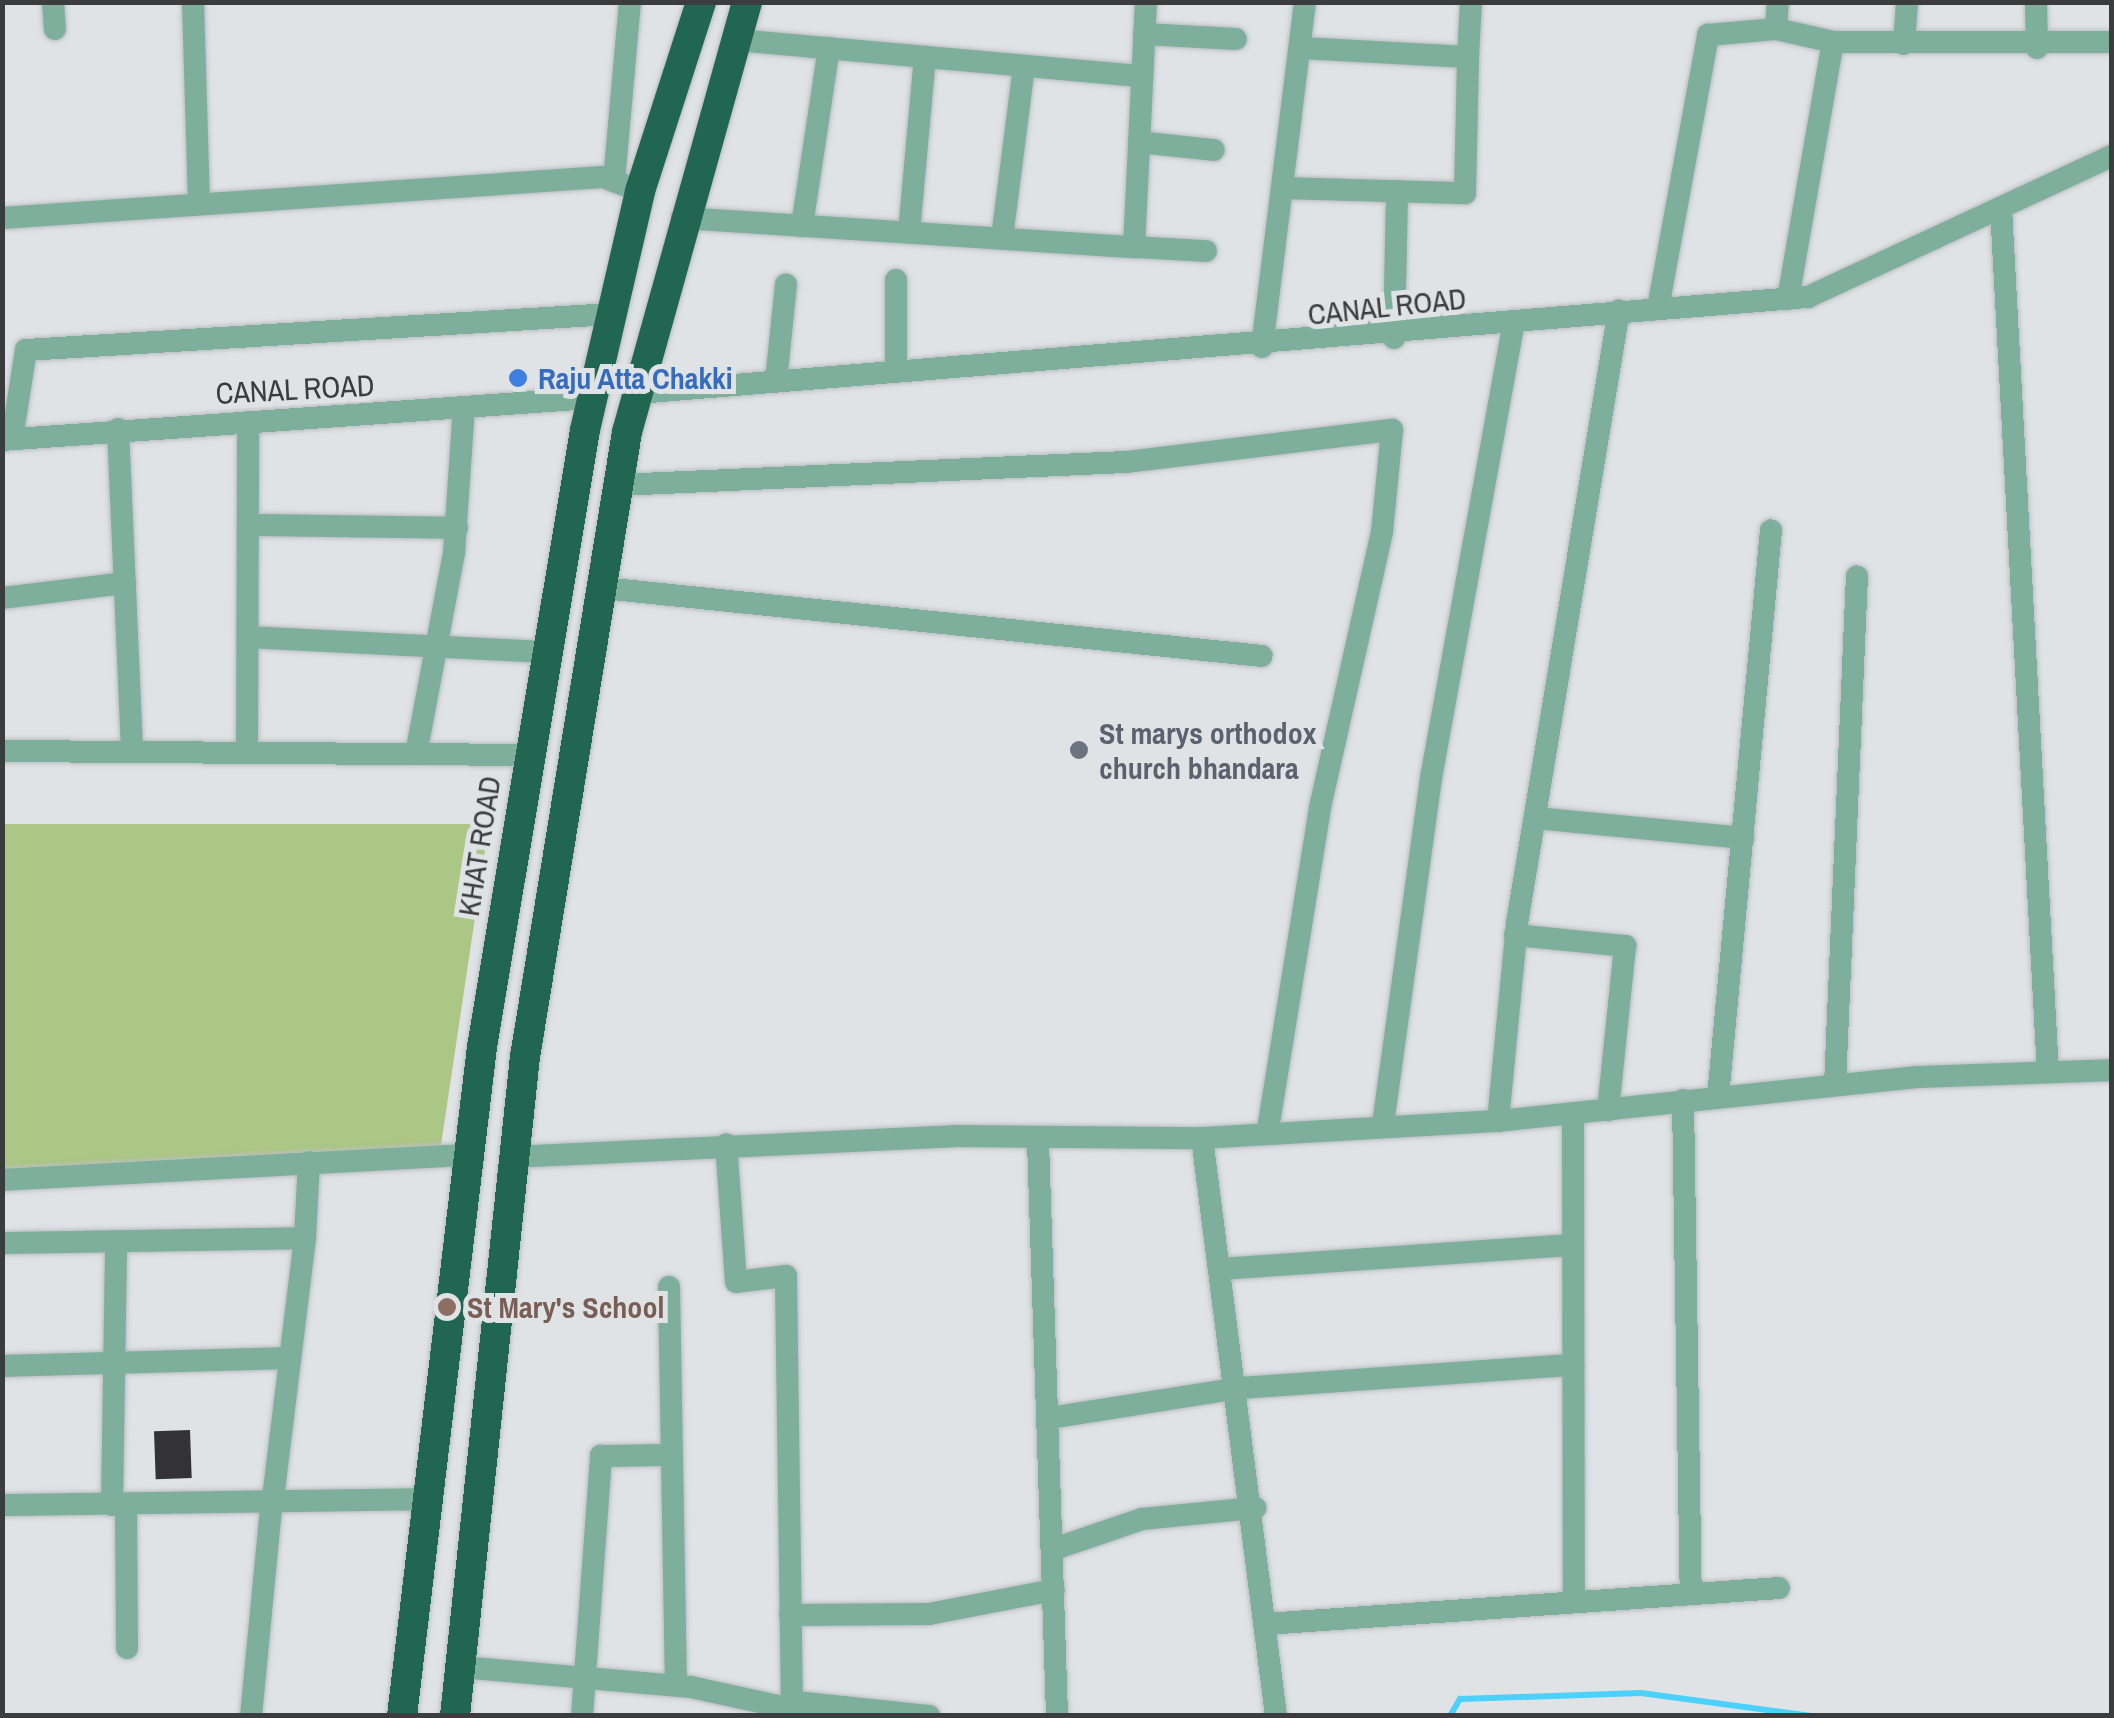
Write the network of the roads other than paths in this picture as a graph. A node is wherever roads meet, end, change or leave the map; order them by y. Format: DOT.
graph roads {
  1 [pos="53,2"];
  2 [pos="193,2"];
  3 [pos="630,2"];
  4 [pos="700,2"];
  5 [pos="748,2"];
  6 [pos="1146,2"];
  7 [pos="1305,2"];
  8 [pos="1471,2"];
  9 [pos="1778,2"];
  10 [pos="1907,2"];
  11 [pos="2036,2"];
  12 [pos="55,29"];
  13 [pos="1776,29"];
  14 [pos="1144,34"];
  15 [pos="736,40"];
  16 [pos="1236,40"];
  17 [pos="1833,42"];
  18 [pos="2112,42"];
  19 [pos="1904,44"];
  20 [pos="829,48"];
  21 [pos="1301,48"];
  22 [pos="2037,48"];
  23 [pos="925,57"];
  24 [pos="1468,57"];
  25 [pos="1024,66"];
  26 [pos="1142,76"];
  27 [pos="1139,142"];
  28 [pos="1214,150"];
  29 [pos="2112,156"];
  30 [pos="627,186"];
  31 [pos="1283,188"];
  32 [pos="1397,191"];
  33 [pos="200,204"];
  34 [pos="2001,208"];
  35 [pos="2,218"];
  36 [pos="682,218"];
  37 [pos="802,226"];
  38 [pos="908,232"];
  39 [pos="1002,238"];
  40 [pos="1134,247"];
  41 [pos="1206,251"];
  42 [pos="896,280"];
  43 [pos="786,285"];
  44 [pos="1788,299"];
  45 [pos="1658,308"];
  46 [pos="1619,310"];
  47 [pos="612,313"];
  48 [pos="1514,322"];
  49 [pos="1394,338"];
  50 [pos="1262,347"];
  51 [pos="896,372"];
  52 [pos="776,380"];
  53 [pos="637,393"];
  54 [pos="591,398"];
  55 [pos="464,408"];
  56 [pos="248,422"];
  57 [pos="118,429"];
  58 [pos="7,440"];
  59 [pos="619,485"];
  60 [pos="252,525"];
  61 [pos="456,528"];
  62 [pos="1771,530"];
  63 [pos="1857,576"];
  64 [pos="124,583"];
  65 [pos="602,588"];
  66 [pos="2,598"];
  67 [pos="248,637"];
  68 [pos="438,648"];
  69 [pos="549,652"];
  70 [pos="1262,656"];
  71 [pos="2,751"];
  72 [pos="132,752"];
  73 [pos="248,753"];
  74 [pos="416,754"];
  75 [pos="529,755"];
  76 [pos="1536,818"];
  77 [pos="1742,838"];
  78 [pos="1515,935"];
  79 [pos="2112,1070"];
  80 [pos="2048,1072"];
  81 [pos="1834,1085"];
  82 [pos="1718,1096"];
  83 [pos="1683,1100"];
  84 [pos="1608,1110"];
  85 [pos="1573,1114"];
  86 [pos="1498,1122"];
  87 [pos="1382,1124"];
  88 [pos="1268,1130"];
  89 [pos="1202,1138"];
  90 [pos="1038,1142"];
  91 [pos="726,1144"];
  92 [pos="467,1155"];
  93 [pos="512,1158"];
  94 [pos="309,1162"];
  95 [pos="2,1180"];
  96 [pos="304,1238"];
  97 [pos="2,1243"];
  98 [pos="116,1243"];
  99 [pos="1570,1245"];
  100 [pos="1220,1269"];
  101 [pos="669,1287"];
  102 [pos="289,1358"];
  103 [pos="113,1364"];
  104 [pos="2,1366"];
  105 [pos="1573,1366"];
  106 [pos="1240,1388"];
  107 [pos="1050,1418"];
  108 [pos="672,1456"];
  109 [pos="272,1498"];
  110 [pos="425,1499"];
  111 [pos="119,1504"];
  112 [pos="2,1505"];
  113 [pos="1254,1508"];
  114 [pos="1054,1549"];
  115 [pos="1779,1588"];
  116 [pos="1054,1590"];
  117 [pos="1691,1593"];
  118 [pos="1574,1599"];
  119 [pos="790,1616"];
  120 [pos="1266,1624"];
  121 [pos="127,1648"];
  122 [pos="461,1667"];
  123 [pos="584,1674"];
  124 [pos="676,1686"];
  125 [pos="792,1709"];
  126 [pos="252,1716"];
  127 [pos="402,1716"];
  128 [pos="456,1716"];
  129 [pos="582,1716"];
  130 [pos="930,1716"];
  131 [pos="1056,1716"];
  132 [pos="1276,1716"];
  1 -- 12 [label="street"];
  2 -- 33 [label="street"];
  3 -- 30 [label="street"];
  4 -- 30 [label="highway, KHAT ROAD"];
  5 -- 15 [label="highway"];
  6 -- 14 [label="street"];
  7 -- 21 [label="street"];
  8 -- 24 [label="street"];
  9 -- 13 [label="street"];
  10 -- 19 [label="street"];
  11 -- 22 [label="street"];
  13 -- 17 [label="street"];
  13 -- 45 [label="street"];
  14 -- 16 [label="street"];
  14 -- 26 [label="street"];
  15 -- 20 [label="street"];
  15 -- 36 [label="highway"];
  17 -- 19 [label="street"];
  17 -- 44 [label="street"];
  18 -- 22 [label="street"];
  19 -- 22 [label="street"];
  20 -- 23 [label="street"];
  20 -- 37 [label="street"];
  21 -- 24 [label="street"];
  21 -- 31 [label="street"];
  23 -- 25 [label="street"];
  23 -- 38 [label="street"];
  24 -- 32 [label="street"];
  25 -- 26 [label="street"];
  25 -- 39 [label="street"];
  26 -- 27 [label="street"];
  27 -- 28 [label="street"];
  27 -- 40 [label="street"];
  29 -- 34 [label="street, CANAL ROAD"];
  30 -- 33 [label="street"];
  30 -- 47 [label="highway, KHAT ROAD"];
  31 -- 32 [label="street"];
  31 -- 50 [label="street"];
  32 -- 49 [label="street"];
  33 -- 35 [label="street"];
  34 -- 44 [label="street, CANAL ROAD"];
  34 -- 80 [label="street"];
  36 -- 37 [label="street"];
  36 -- 53 [label="highway"];
  37 -- 38 [label="street"];
  38 -- 39 [label="street"];
  39 -- 40 [label="street"];
  40 -- 41 [label="street"];
  42 -- 51 [label="street"];
  43 -- 52 [label="street"];
  44 -- 45 [label="street, CANAL ROAD"];
  45 -- 46 [label="street, CANAL ROAD"];
  46 -- 48 [label="street, CANAL ROAD"];
  46 -- 76 [label="street"];
  47 -- 54 [label="highway, KHAT ROAD"];
  47 -- 58 [label="street"];
  48 -- 49 [label="street, CANAL ROAD"];
  48 -- 87 [label="street"];
  49 -- 50 [label="street, CANAL ROAD"];
  50 -- 51 [label="street, CANAL ROAD"];
  51 -- 52 [label="street, CANAL ROAD"];
  52 -- 53 [label="street, CANAL ROAD"];
  53 -- 54 [label="highway"];
  53 -- 59 [label="highway"];
  54 -- 55 [label="street, CANAL ROAD"];
  54 -- 69 [label="highway, KHAT ROAD"];
  55 -- 56 [label="street, CANAL ROAD"];
  55 -- 61 [label="street"];
  56 -- 57 [label="street, CANAL ROAD"];
  56 -- 60 [label="street"];
  57 -- 58 [label="street, CANAL ROAD"];
  57 -- 64 [label="street"];
  59 -- 65 [label="highway"];
  59 -- 88 [label="street"];
  60 -- 61 [label="street"];
  60 -- 67 [label="street"];
  61 -- 68 [label="street"];
  62 -- 77 [label="street"];
  63 -- 81 [label="street"];
  64 -- 66 [label="street"];
  64 -- 72 [label="street"];
  65 -- 70 [label="street"];
  65 -- 93 [label="highway"];
  67 -- 68 [label="street"];
  67 -- 73 [label="street"];
  68 -- 69 [label="street"];
  68 -- 74 [label="street"];
  69 -- 75 [label="highway, KHAT ROAD"];
  71 -- 72 [label="street"];
  72 -- 73 [label="street"];
  73 -- 74 [label="street"];
  74 -- 75 [label="street"];
  75 -- 92 [label="highway, KHAT ROAD"];
  76 -- 77 [label="street"];
  76 -- 78 [label="street"];
  77 -- 82 [label="street"];
  78 -- 84 [label="street"];
  78 -- 86 [label="street"];
  79 -- 80 [label="street"];
  80 -- 81 [label="street"];
  81 -- 82 [label="street"];
  82 -- 83 [label="street"];
  83 -- 84 [label="street"];
  83 -- 117 [label="street"];
  84 -- 85 [label="street"];
  85 -- 86 [label="street"];
  85 -- 99 [label="street"];
  86 -- 87 [label="street"];
  87 -- 88 [label="street"];
  88 -- 89 [label="street"];
  89 -- 90 [label="street"];
  89 -- 100 [label="street"];
  90 -- 91 [label="street"];
  90 -- 107 [label="street"];
  91 -- 93 [label="street"];
  91 -- 119 [label="street"];
  92 -- 93 [label="highway"];
  92 -- 94 [label="street"];
  92 -- 110 [label="highway, KHAT ROAD"];
  93 -- 122 [label="highway"];
  94 -- 95 [label="street"];
  94 -- 96 [label="street"];
  96 -- 98 [label="street"];
  96 -- 102 [label="street"];
  97 -- 98 [label="street"];
  98 -- 103 [label="street"];
  99 -- 100 [label="street"];
  99 -- 105 [label="street"];
  100 -- 106 [label="street"];
  101 -- 108 [label="street"];
  102 -- 103 [label="street"];
  102 -- 109 [label="street"];
  103 -- 104 [label="street"];
  103 -- 111 [label="street"];
  105 -- 106 [label="street"];
  105 -- 118 [label="street"];
  106 -- 107 [label="street"];
  106 -- 113 [label="street"];
  107 -- 114 [label="street"];
  108 -- 123 [label="street"];
  108 -- 124 [label="street"];
  109 -- 110 [label="street"];
  109 -- 111 [label="street"];
  109 -- 126 [label="street"];
  110 -- 127 [label="highway, KHAT ROAD"];
  111 -- 112 [label="street"];
  111 -- 121 [label="street"];
  113 -- 114 [label="street"];
  113 -- 120 [label="street"];
  114 -- 116 [label="street"];
  115 -- 117 [label="street"];
  116 -- 119 [label="street"];
  116 -- 131 [label="street"];
  117 -- 118 [label="street"];
  118 -- 120 [label="street"];
  119 -- 125 [label="street"];
  120 -- 132 [label="street"];
  122 -- 123 [label="street"];
  122 -- 128 [label="highway"];
  123 -- 124 [label="street"];
  123 -- 129 [label="street"];
  124 -- 125 [label="street"];
  125 -- 130 [label="street"];
}
